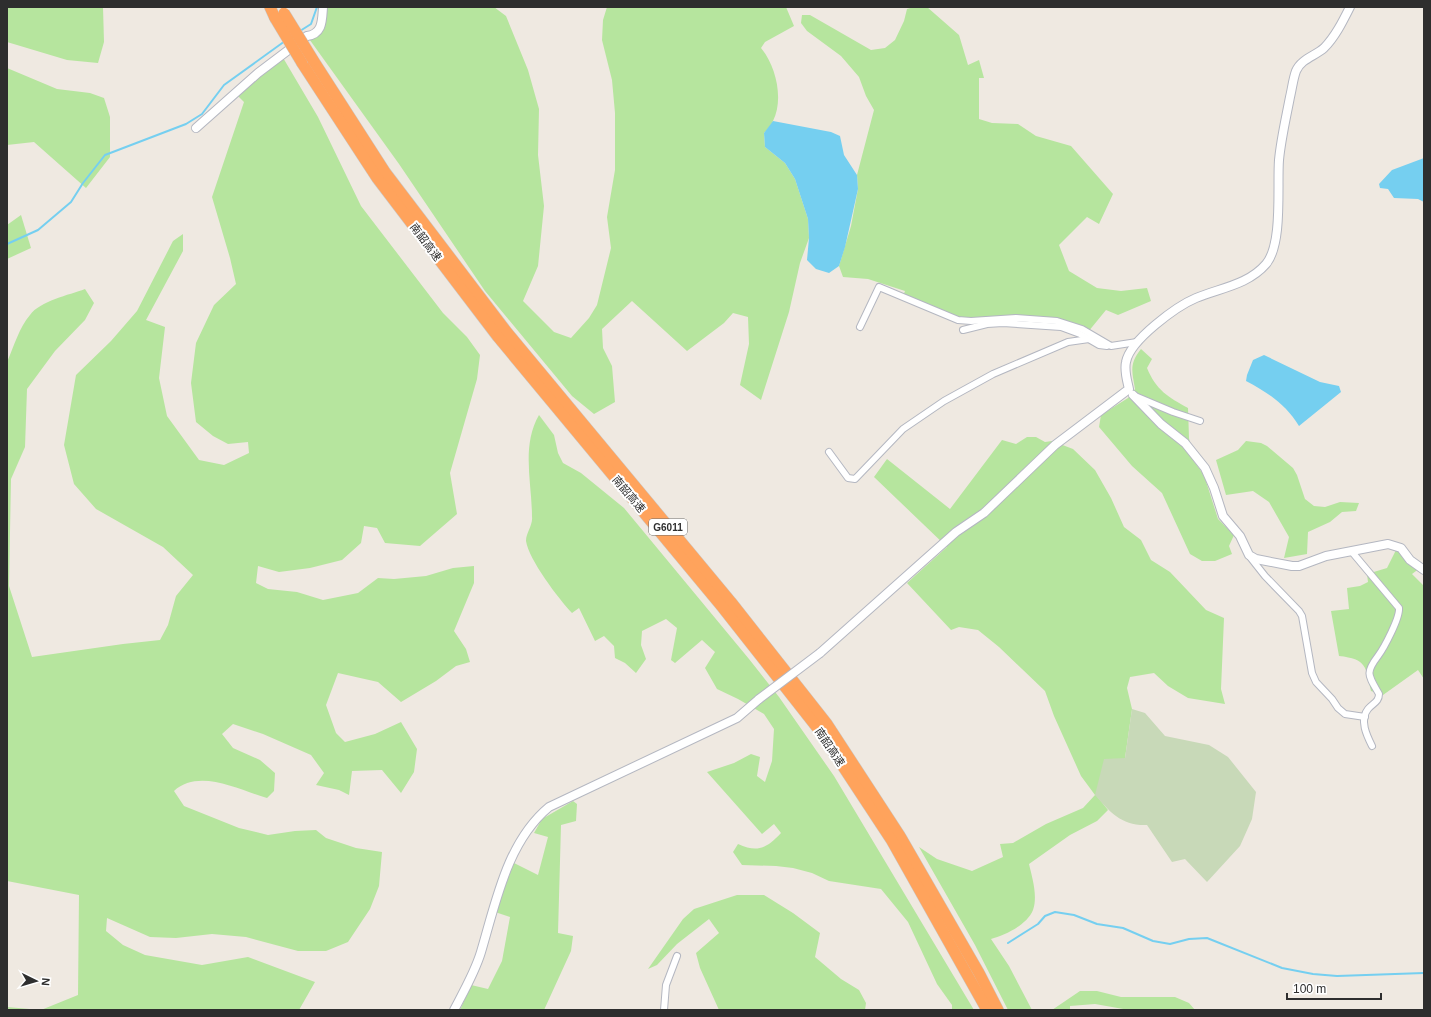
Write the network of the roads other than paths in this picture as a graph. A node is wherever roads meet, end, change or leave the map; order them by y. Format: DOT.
graph roads {
  1 [pos="270,7"];
  2 [pos="323,7"];
  3 [pos="1350,7"];
  4 [pos="280,13"];
  5 [pos="196,128"];
  6 [pos="860,327"];
  7 [pos="963,330"];
  8 [pos="1089,338"];
  9 [pos="1137,342"];
  10 [pos="1111,346"];
  11 [pos="1131,392"];
  12 [pos="1200,421"];
  13 [pos="829,452"];
  14 [pos="1352,552"];
  15 [pos="1249,555"];
  16 [pos="1424,570"];
  17 [pos="1365,717"];
  18 [pos="1372,746"];
  19 [pos="676,956"];
  20 [pos="454,1010"];
  21 [pos="664,1010"];
  22 [pos="987,1010"];
  23 [pos="998,1010"];
  1 -- 4 [label="highway, 南韶高速 / G6011"];
  2 -- 5 [label="street"];
  3 -- 9 [label="street"];
  4 -- 22 [label="highway, 南韶高速 / G6011, bridge"];
  4 -- 23 [label="highway, 南韶高速 / G6011, bridge"];
  6 -- 10 [label="street"];
  7 -- 8 [label="street"];
  8 -- 10 [label="street"];
  8 -- 13 [label="street"];
  9 -- 10 [label="street"];
  9 -- 11 [label="street"];
  11 -- 12 [label="street"];
  11 -- 15 [label="street"];
  11 -- 20 [label="street, bridge"];
  14 -- 15 [label="street"];
  14 -- 16 [label="street"];
  14 -- 17 [label="street"];
  15 -- 17 [label="street"];
  17 -- 18 [label="street"];
  19 -- 21 [label="street"];
}
